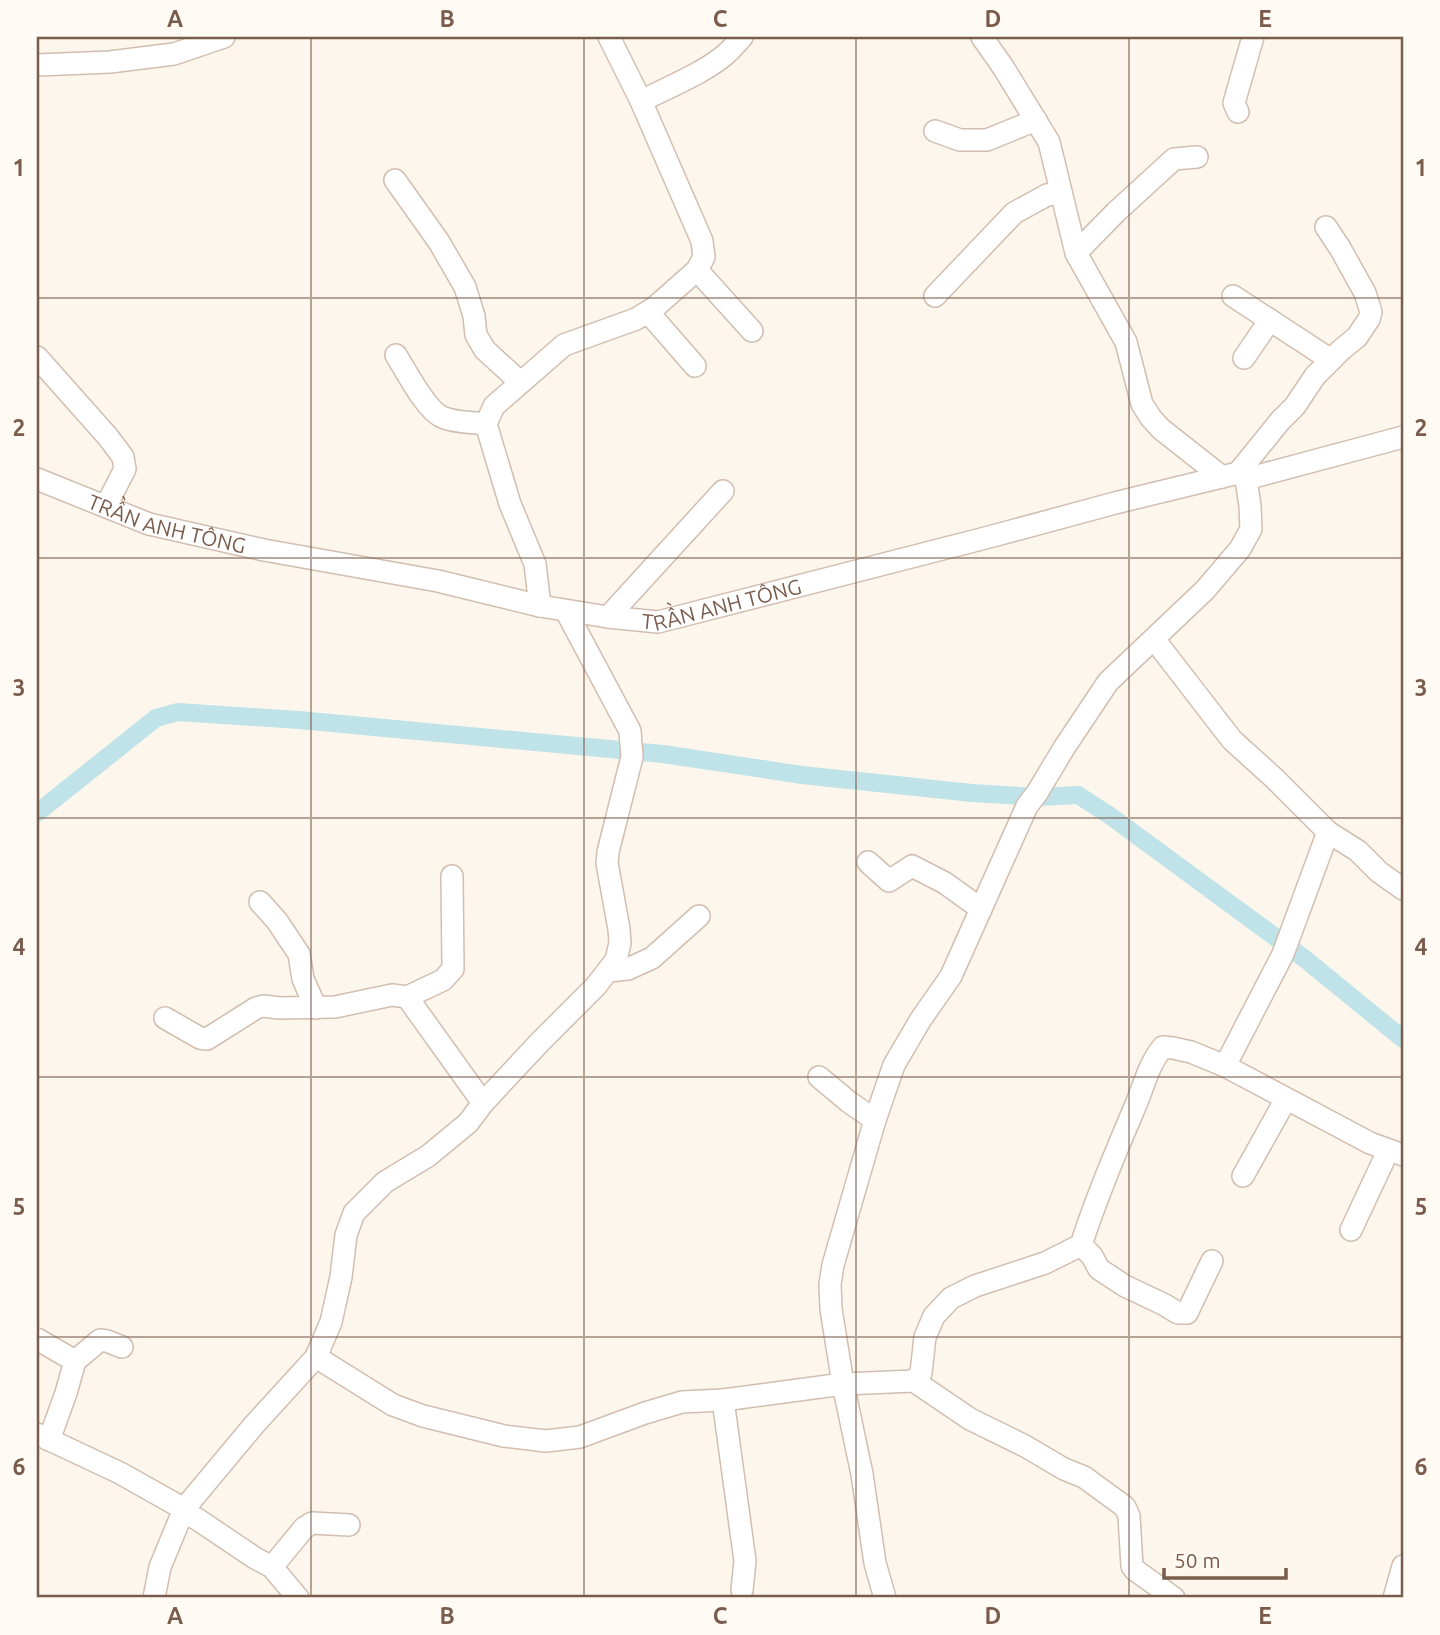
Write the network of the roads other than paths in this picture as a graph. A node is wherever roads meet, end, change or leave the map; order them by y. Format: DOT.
graph roads {
  1 [pos="224,37"];
  2 [pos="609,37"];
  3 [pos="742,37"];
  4 [pos="982,37"];
  5 [pos="1253,37"];
  6 [pos="37,65"];
  7 [pos="640,101"];
  8 [pos="1238,112"];
  9 [pos="1036,120"];
  10 [pos="935,131"];
  11 [pos="1197,157"];
  12 [pos="396,180"];
  13 [pos="1061,193"];
  14 [pos="1326,228"];
  15 [pos="1076,253"];
  16 [pos="696,270"];
  17 [pos="936,296"];
  18 [pos="1233,296"];
  19 [pos="648,312"];
  20 [pos="1270,320"];
  21 [pos="752,331"];
  22 [pos="396,355"];
  23 [pos="37,357"];
  24 [pos="1244,358"];
  25 [pos="1331,360"];
  26 [pos="695,366"];
  27 [pos="520,382"];
  28 [pos="486,424"];
  29 [pos="1403,437"];
  30 [pos="1235,476"];
  31 [pos="37,479"];
  32 [pos="723,491"];
  33 [pos="106,506"];
  34 [pos="540,606"];
  35 [pos="566,611"];
  36 [pos="608,617"];
  37 [pos="1154,639"];
  38 [pos="1328,832"];
  39 [pos="867,862"];
  40 [pos="452,876"];
  41 [pos="1403,889"];
  42 [pos="260,902"];
  43 [pos="981,909"];
  44 [pos="699,916"];
  45 [pos="608,971"];
  46 [pos="407,997"];
  47 [pos="316,1007"];
  48 [pos="165,1017"];
  49 [pos="1225,1066"];
  50 [pos="819,1077"];
  51 [pos="1286,1099"];
  52 [pos="483,1103"];
  53 [pos="875,1120"];
  54 [pos="1396,1153"];
  55 [pos="1243,1176"];
  56 [pos="1351,1230"];
  57 [pos="1081,1245"];
  58 [pos="1212,1261"];
  59 [pos="37,1339"];
  60 [pos="122,1347"];
  61 [pos="316,1357"];
  62 [pos="75,1361"];
  63 [pos="914,1381"];
  64 [pos="843,1384"];
  65 [pos="723,1400"];
  66 [pos="43,1437"];
  67 [pos="183,1510"];
  68 [pos="349,1525"];
  69 [pos="1403,1566"];
  70 [pos="272,1567"];
  71 [pos="742,1590"];
  72 [pos="154,1598"];
  73 [pos="298,1598"];
  74 [pos="885,1598"];
  75 [pos="1174,1598"];
  76 [pos="1394,1598"];
  1 -- 6 [label="street"];
  2 -- 7 [label="street"];
  3 -- 7 [label="street"];
  4 -- 9 [label="street"];
  5 -- 8 [label="street"];
  7 -- 16 [label="street"];
  9 -- 10 [label="street"];
  9 -- 13 [label="street"];
  11 -- 15 [label="street"];
  12 -- 27 [label="street"];
  13 -- 15 [label="street"];
  13 -- 17 [label="street"];
  14 -- 25 [label="street"];
  15 -- 30 [label="street"];
  16 -- 19 [label="street"];
  16 -- 21 [label="street"];
  18 -- 20 [label="street"];
  19 -- 26 [label="street"];
  19 -- 27 [label="street"];
  20 -- 24 [label="street"];
  20 -- 25 [label="street"];
  22 -- 28 [label="street"];
  23 -- 33 [label="street"];
  25 -- 30 [label="street"];
  27 -- 28 [label="street"];
  28 -- 34 [label="street"];
  29 -- 30 [label="street, TRẦN ANH TÔNG"];
  30 -- 36 [label="street, TRẦN ANH TÔNG"];
  30 -- 37 [label="street"];
  31 -- 33 [label="street, TRẦN ANH TÔNG"];
  32 -- 36 [label="street"];
  33 -- 34 [label="street, TRẦN ANH TÔNG"];
  34 -- 35 [label="street, TRẦN ANH TÔNG"];
  35 -- 36 [label="street, TRẦN ANH TÔNG"];
  35 -- 45 [label="street"];
  37 -- 38 [label="street"];
  37 -- 43 [label="street"];
  38 -- 41 [label="street"];
  38 -- 49 [label="street"];
  39 -- 43 [label="street"];
  40 -- 46 [label="street"];
  42 -- 47 [label="street"];
  43 -- 53 [label="street"];
  44 -- 45 [label="street"];
  45 -- 52 [label="street"];
  46 -- 47 [label="street"];
  46 -- 52 [label="street"];
  47 -- 48 [label="street"];
  49 -- 51 [label="street"];
  49 -- 57 [label="street"];
  50 -- 53 [label="street"];
  51 -- 54 [label="street"];
  51 -- 55 [label="street"];
  52 -- 61 [label="street"];
  53 -- 64 [label="street"];
  54 -- 56 [label="street"];
  57 -- 58 [label="street"];
  57 -- 63 [label="street"];
  59 -- 62 [label="street"];
  60 -- 62 [label="street"];
  61 -- 65 [label="street"];
  61 -- 67 [label="street"];
  62 -- 66 [label="street"];
  63 -- 64 [label="street"];
  63 -- 75 [label="street"];
  64 -- 65 [label="street"];
  64 -- 74 [label="street"];
  65 -- 71 [label="street"];
  66 -- 67 [label="street"];
  67 -- 70 [label="street"];
  67 -- 72 [label="street"];
  68 -- 70 [label="street"];
  69 -- 76 [label="street"];
  70 -- 73 [label="street"];
}
